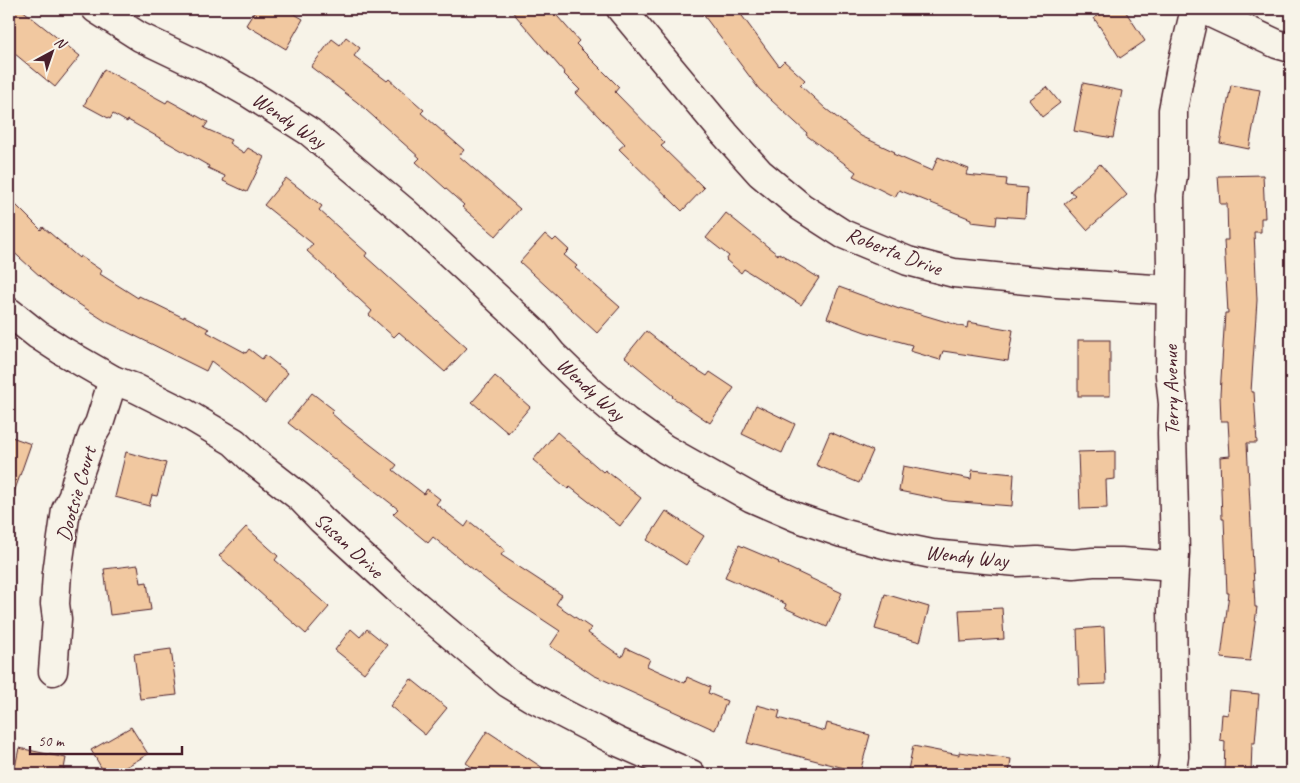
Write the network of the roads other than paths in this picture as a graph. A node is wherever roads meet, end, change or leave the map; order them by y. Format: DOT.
graph roads {
  1 [pos="96,9"];
  2 [pos="621,9"];
  3 [pos="1195,9"];
  4 [pos="1202,9"];
  5 [pos="1291,48"];
  6 [pos="1170,290"];
  7 [pos="9,312"];
  8 [pos="113,380"];
  9 [pos="1174,566"];
  10 [pos="54,671"];
  11 [pos="691,774"];
  12 [pos="1171,774"];
  1 -- 9 [label="street, Wendy Way"];
  2 -- 6 [label="street, Roberta Drive"];
  3 -- 6 [label="street, Terry Avenue"];
  4 -- 5 [label="street"];
  6 -- 9 [label="street, Terry Avenue"];
  7 -- 8 [label="street, Susan Drive"];
  8 -- 10 [label="street, Dootsie Court"];
  8 -- 11 [label="street, Susan Drive"];
  9 -- 12 [label="street, Terry Avenue"];
}
